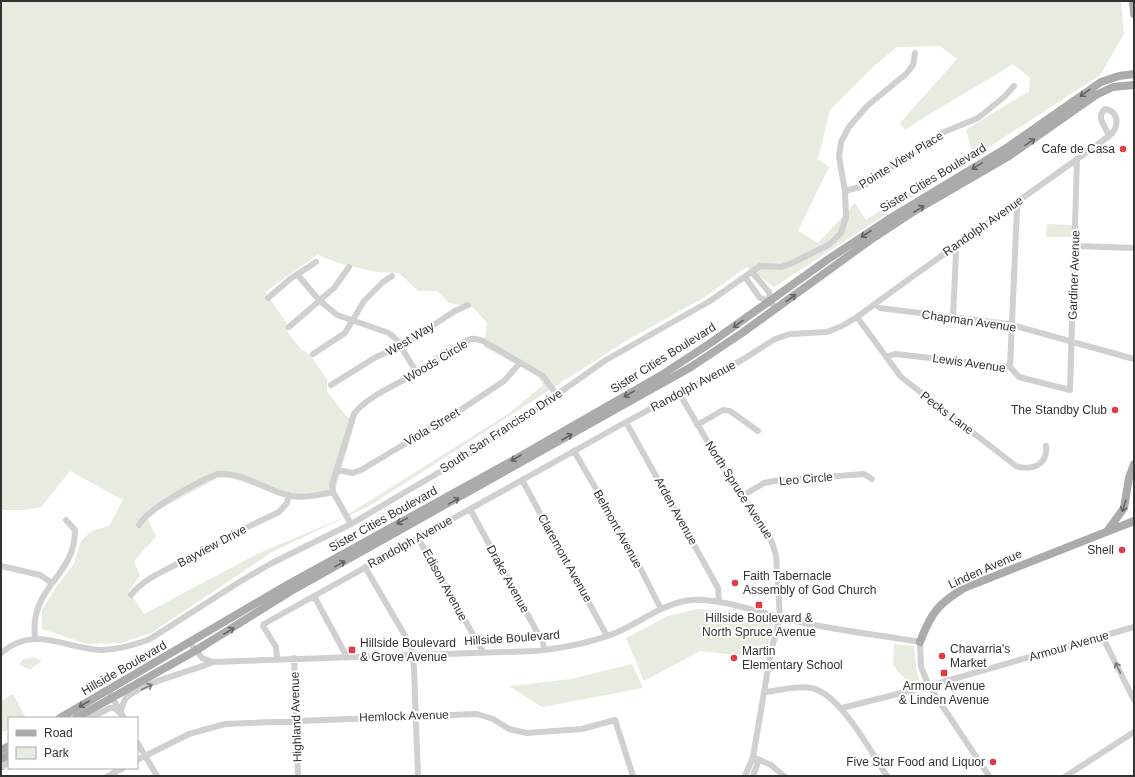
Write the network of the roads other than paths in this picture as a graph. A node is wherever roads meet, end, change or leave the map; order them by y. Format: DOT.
graph roads {
  1 [pos="1133,1"];
  2 [pos="1134,14"];
  3 [pos="915,53"];
  4 [pos="1134,74"];
  5 [pos="1134,85"];
  6 [pos="1014,86"];
  7 [pos="1111,135"];
  8 [pos="1077,159"];
  9 [pos="845,191"];
  10 [pos="1015,203"];
  11 [pos="1075,246"];
  12 [pos="953,247"];
  13 [pos="1134,248"];
  14 [pos="316,262"];
  15 [pos="348,267"];
  16 [pos="752,272"];
  17 [pos="297,274"];
  18 [pos="392,276"];
  19 [pos="745,277"];
  20 [pos="268,298"];
  21 [pos="319,300"];
  22 [pos="770,301"];
  23 [pos="875,304"];
  24 [pos="468,305"];
  25 [pos="776,309"];
  26 [pos="857,317"];
  27 [pos="953,318"];
  28 [pos="353,321"];
  29 [pos="1013,326"];
  30 [pos="289,327"];
  31 [pos="1072,342"];
  32 [pos="401,346"];
  33 [pos="313,354"];
  34 [pos="886,357"];
  35 [pos="1134,360"];
  36 [pos="520,363"];
  37 [pos="1010,367"];
  38 [pos="417,373"];
  39 [pos="331,386"];
  40 [pos="1070,390"];
  41 [pos="679,393"];
  42 [pos="557,395"];
  43 [pos="626,422"];
  44 [pos="698,425"];
  45 [pos="758,431"];
  46 [pos="1046,446"];
  47 [pos="574,451"];
  48 [pos="1134,464"];
  49 [pos="337,470"];
  50 [pos="872,479"];
  51 [pos="522,480"];
  52 [pos="333,492"];
  53 [pos="289,495"];
  54 [pos="742,496"];
  55 [pos="470,509"];
  56 [pos="66,520"];
  57 [pos="1134,521"];
  58 [pos="351,524"];
  59 [pos="139,525"];
  60 [pos="1108,530"];
  61 [pos="418,538"];
  62 [pos="1,566"];
  63 [pos="365,567"];
  64 [pos="52,583"];
  65 [pos="131,595"];
  66 [pos="314,596"];
  67 [pos="719,602"];
  68 [pos="661,608"];
  69 [pos="780,618"];
  70 [pos="264,624"];
  71 [pos="1134,627"];
  72 [pos="607,636"];
  73 [pos="1102,636"];
  74 [pos="35,638"];
  75 [pos="920,642"];
  76 [pos="190,643"];
  77 [pos="544,650"];
  78 [pos="196,651"];
  79 [pos="483,652"];
  80 [pos="1,653"];
  81 [pos="413,654"];
  82 [pos="347,657"];
  83 [pos="294,658"];
  84 [pos="277,659"];
  85 [pos="213,662"];
  86 [pos="929,686"];
  87 [pos="765,692"];
  88 [pos="110,694"];
  89 [pos="1134,700"];
  90 [pos="842,708"];
  91 [pos="122,715"];
  92 [pos="416,716"];
  93 [pos="62,717"];
  94 [pos="77,717"];
  95 [pos="92,717"];
  96 [pos="296,720"];
  97 [pos="1134,732"];
  98 [pos="138,744"];
  99 [pos="145,756"];
  100 [pos="753,757"];
  101 [pos="138,760"];
  102 [pos="121,769"];
  103 [pos="108,776"];
  104 [pos="157,776"];
  105 [pos="298,776"];
  106 [pos="418,776"];
  107 [pos="633,776"];
  108 [pos="746,776"];
  109 [pos="753,776"];
  110 [pos="784,776"];
  111 [pos="887,776"];
  112 [pos="989,776"];
  113 [pos="1066,776"];
  1 -- 2 [label="main road"];
  3 -- 9 [label="street, South San Francisco Drive"];
  4 -- 22 [label="main road, Sister Cities Boulevard, one-way"];
  25 -- 5 [label="main road, Sister Cities Boulevard, one-way"];
  6 -- 9 [label="street, Pointe View Place"];
  7 -- 8 [label="street, Randolph Avenue"];
  8 -- 10 [label="street, Randolph Avenue"];
  8 -- 11 [label="street, Gardiner Avenue"];
  9 -- 16 [label="street, South San Francisco Drive"];
  10 -- 12 [label="street, Randolph Avenue"];
  10 -- 29 [label="street"];
  11 -- 13 [label="street"];
  11 -- 31 [label="street, Gardiner Avenue"];
  12 -- 23 [label="street, Randolph Avenue"];
  12 -- 27 [label="street"];
  14 -- 17 [label="street"];
  15 -- 21 [label="street"];
  16 -- 19 [label="street, South San Francisco Drive"];
  16 -- 22 [label="street"];
  17 -- 20 [label="street"];
  17 -- 21 [label="street"];
  18 -- 28 [label="street"];
  19 -- 22 [label="street"];
  19 -- 42 [label="street, South San Francisco Drive"];
  21 -- 28 [label="street"];
  21 -- 30 [label="street"];
  22 -- 25 [label="street"];
  22 -- 76 [label="main road, Sister Cities Boulevard, one-way"];
  23 -- 26 [label="street, Randolph Avenue"];
  23 -- 27 [label="street, Chapman Avenue"];
  24 -- 32 [label="street, West Way"];
  78 -- 25 [label="main road, Sister Cities Boulevard, one-way"];
  26 -- 34 [label="street, Pecks Lane"];
  26 -- 41 [label="street, Randolph Avenue"];
  27 -- 29 [label="street, Chapman Avenue"];
  28 -- 32 [label="street"];
  28 -- 33 [label="street"];
  29 -- 31 [label="street, Chapman Avenue"];
  29 -- 37 [label="street"];
  31 -- 35 [label="street, Chapman Avenue"];
  31 -- 40 [label="street, Gardiner Avenue"];
  32 -- 38 [label="street"];
  32 -- 39 [label="street, West Way"];
  34 -- 37 [label="street, Lewis Avenue"];
  34 -- 46 [label="street, Pecks Lane"];
  36 -- 38 [label="street, Woods Circle"];
  36 -- 42 [label="street, Woods Circle"];
  36 -- 49 [label="street, Viola Street"];
  37 -- 40 [label="street, Lewis Avenue"];
  38 -- 49 [label="street, Woods Circle"];
  41 -- 43 [label="street, Randolph Avenue"];
  41 -- 44 [label="street, North Spruce Avenue"];
  42 -- 58 [label="street, South San Francisco Drive"];
  43 -- 47 [label="street, Randolph Avenue"];
  43 -- 67 [label="street, Arden Avenue"];
  44 -- 45 [label="street"];
  44 -- 54 [label="street, North Spruce Avenue"];
  47 -- 51 [label="street, Randolph Avenue"];
  47 -- 68 [label="street, Belmont Avenue"];
  48 -- 60 [label="main road, one-way"];
  49 -- 52 [label="street"];
  50 -- 54 [label="street, Leo Circle"];
  51 -- 55 [label="street, Randolph Avenue"];
  51 -- 72 [label="street, Claremont Avenue"];
  52 -- 53 [label="street"];
  52 -- 58 [label="street"];
  53 -- 59 [label="street"];
  53 -- 65 [label="street, Bayview Drive"];
  54 -- 69 [label="street, North Spruce Avenue"];
  55 -- 61 [label="street, Randolph Avenue"];
  55 -- 77 [label="street, Drake Avenue"];
  56 -- 64 [label="street"];
  57 -- 60 [label="main road, Linden Avenue"];
  58 -- 74 [label="street, South San Francisco Drive"];
  60 -- 75 [label="main road, Linden Avenue"];
  61 -- 63 [label="street, Randolph Avenue"];
  61 -- 79 [label="street, Edison Avenue"];
  62 -- 64 [label="street"];
  63 -- 66 [label="street, Randolph Avenue"];
  63 -- 81 [label="street"];
  64 -- 74 [label="street"];
  66 -- 70 [label="street, Randolph Avenue"];
  66 -- 82 [label="street"];
  67 -- 68 [label="street, Hillside Boulevard"];
  67 -- 69 [label="street, Hillside Boulevard"];
  68 -- 72 [label="street, Hillside Boulevard"];
  69 -- 75 [label="street, Hillside Boulevard"];
  69 -- 87 [label="street, North Spruce Avenue"];
  70 -- 84 [label="street, Highland Avenue"];
  71 -- 73 [label="street, Armour Avenue"];
  72 -- 77 [label="street, Hillside Boulevard"];
  73 -- 86 [label="street, Armour Avenue"];
  89 -- 73 [label="street, one-way"];
  74 -- 80 [label="street, South San Francisco Drive"];
  75 -- 86 [label="street, Linden Avenue"];
  76 -- 78 [label="street"];
  76 -- 88 [label="main road, Hillside Boulevard"];
  77 -- 79 [label="street, Hillside Boulevard"];
  78 -- 85 [label="street"];
  78 -- 88 [label="main road, Hillside Boulevard"];
  79 -- 81 [label="street, Hillside Boulevard"];
  81 -- 82 [label="street, Hillside Boulevard"];
  81 -- 92 [label="street"];
  82 -- 83 [label="street, Hillside Boulevard"];
  83 -- 84 [label="street, Hillside Boulevard"];
  83 -- 96 [label="street, Highland Avenue"];
  84 -- 85 [label="street, Hillside Boulevard"];
  91 -- 85 [label="street, Hillside Boulevard, one-way"];
  86 -- 90 [label="street, Armour Avenue"];
  86 -- 112 [label="street, Linden Avenue"];
  87 -- 90 [label="street"];
  87 -- 100 [label="street, North Spruce Avenue"];
  88 -- 91 [label="street"];
  88 -- 93 [label="main road, Hillside Boulevard, one-way"];
  88 -- 94 [label="main road, Hillside Boulevard"];
  90 -- 111 [label="street"];
  91 -- 95 [label="street"];
  92 -- 96 [label="street, Hemlock Avenue"];
  92 -- 106 [label="street"];
  92 -- 107 [label="street, Hemlock Avenue"];
  96 -- 99 [label="street, Hemlock Avenue"];
  96 -- 105 [label="street, Highland Avenue"];
  97 -- 113 [label="street"];
  98 -- 99 [label="street"];
  99 -- 101 [label="street, Hemlock Avenue"];
  99 -- 104 [label="street"];
  100 -- 108 [label="street"];
  100 -- 109 [label="street"];
  100 -- 110 [label="street"];
  102 -- 103 [label="street"];
}
